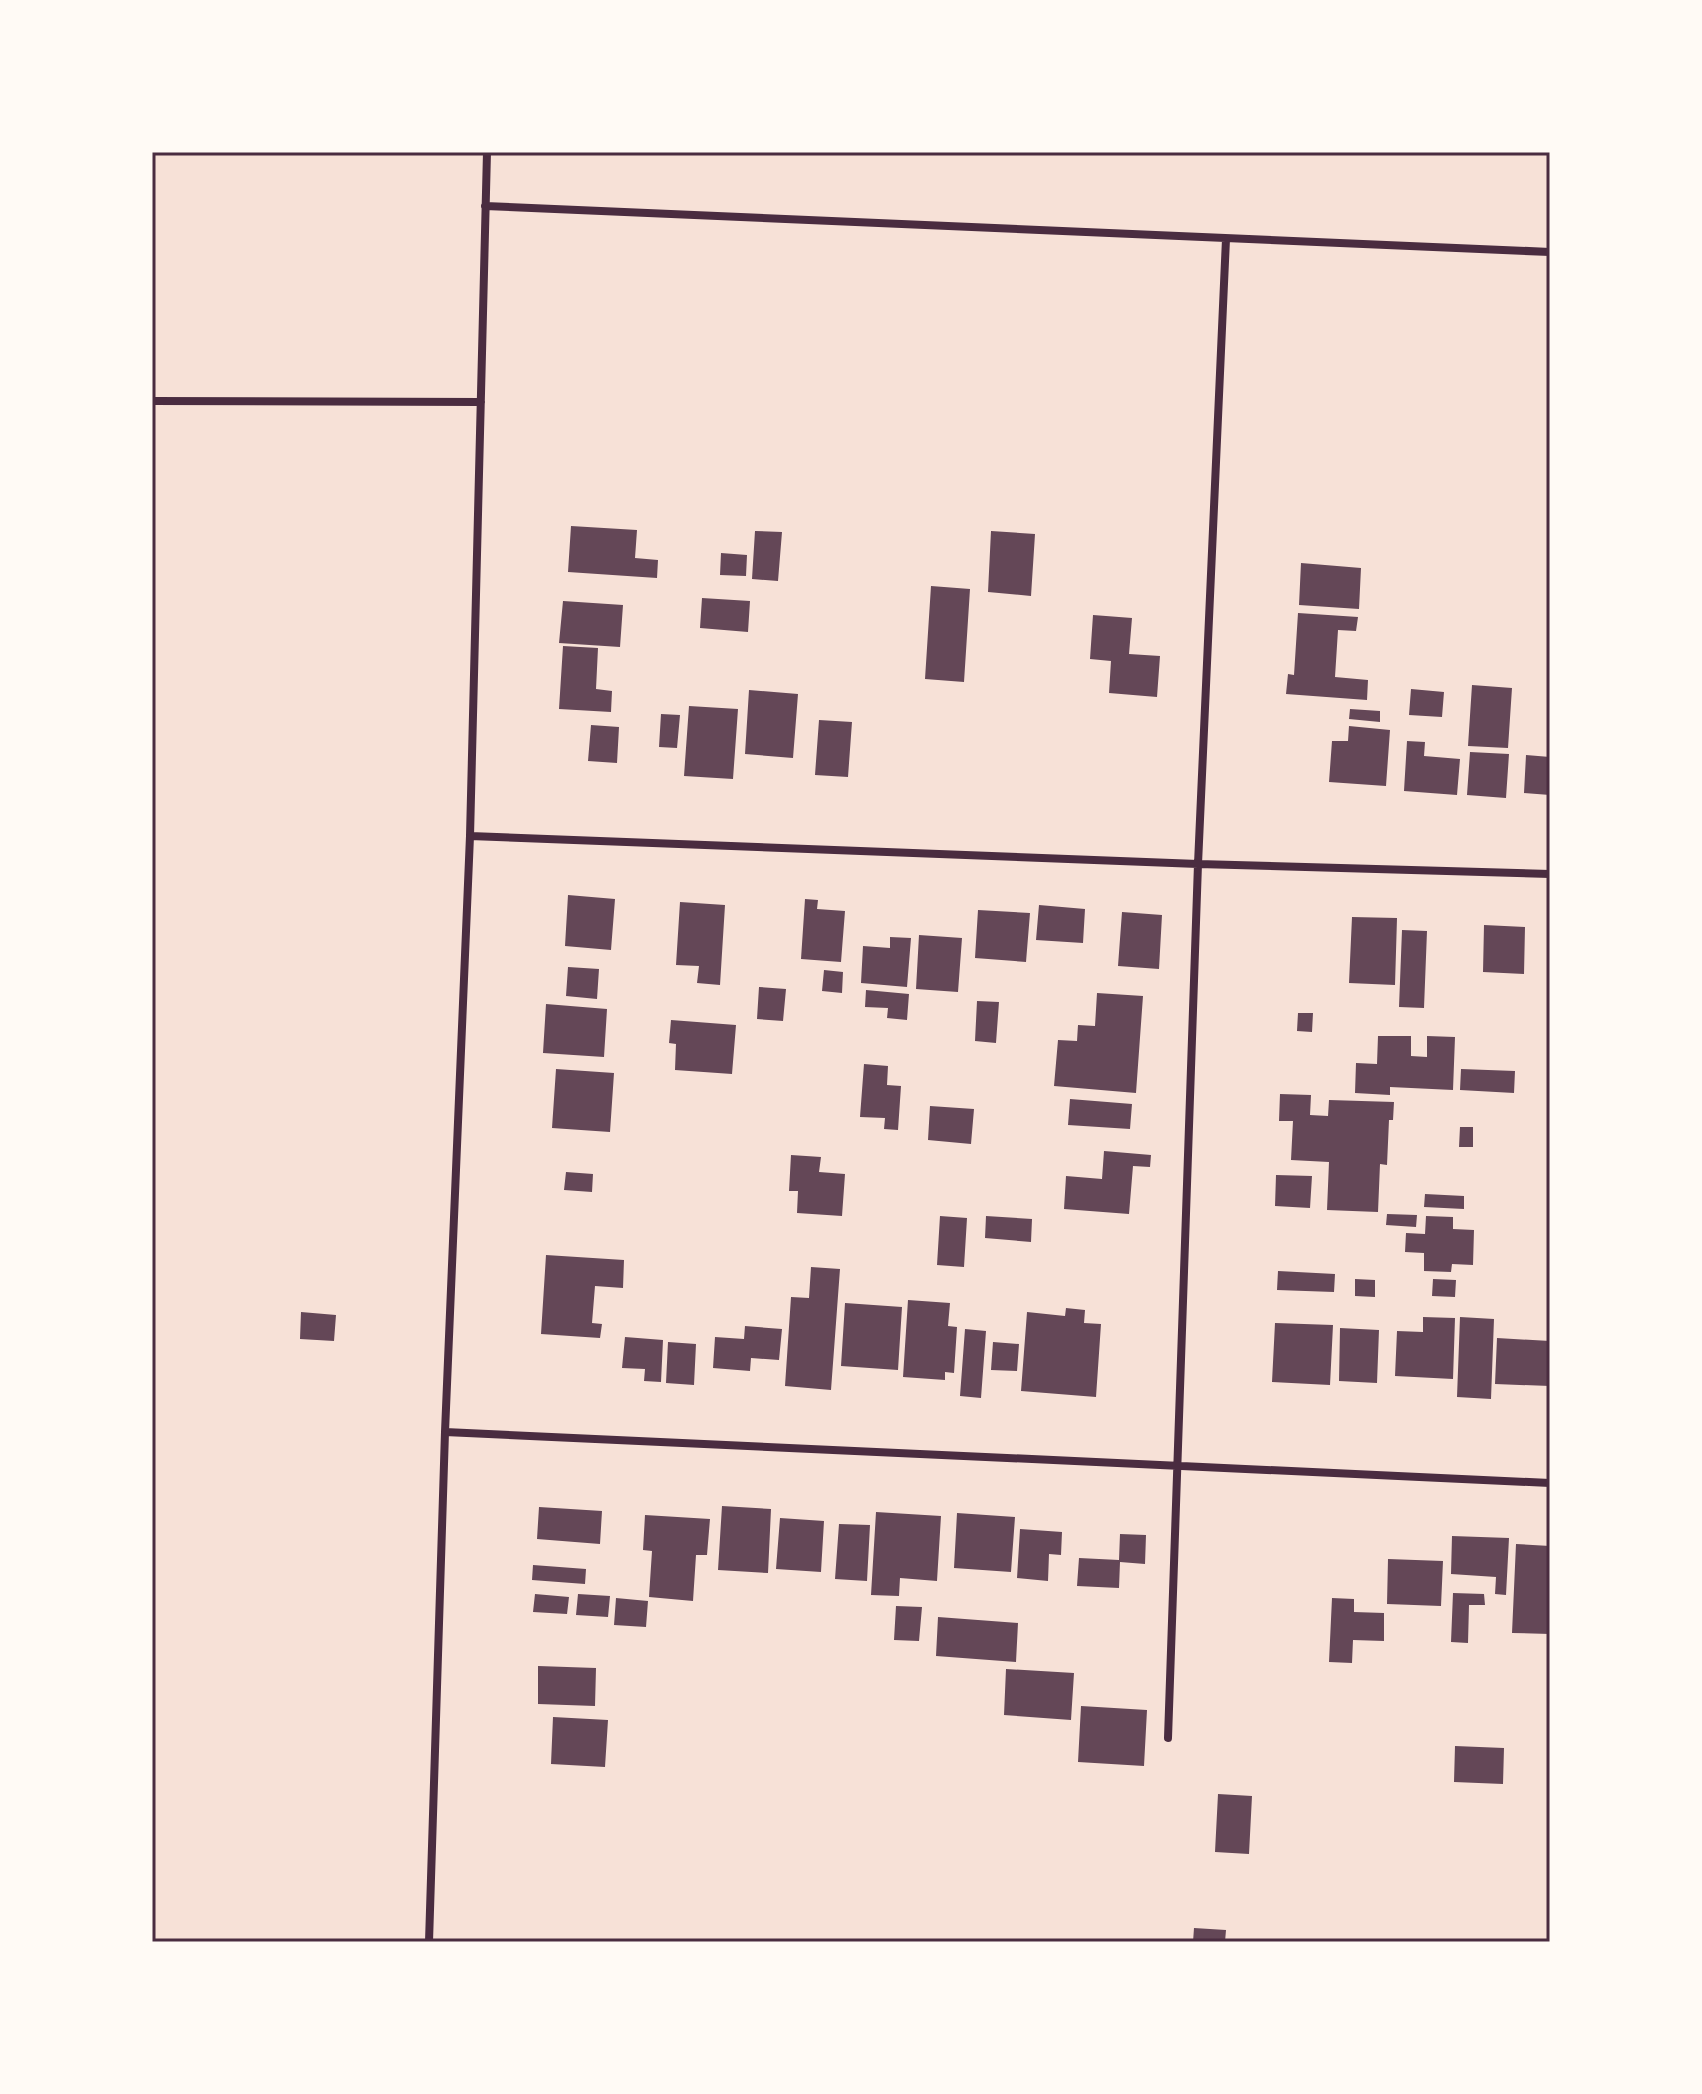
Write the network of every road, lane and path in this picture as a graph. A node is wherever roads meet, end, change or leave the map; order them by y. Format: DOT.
graph roads {
  1 [pos="487,152"];
  2 [pos="485,206"];
  3 [pos="1226,239"];
  4 [pos="1550,252"];
  5 [pos="152,401"];
  6 [pos="481,402"];
  7 [pos="470,836"];
  8 [pos="1198,864"];
  9 [pos="1550,874"];
  10 [pos="445,1432"];
  11 [pos="1177,1466"];
  12 [pos="1550,1483"];
  13 [pos="1168,1738"];
  14 [pos="429,1942"];
  1 -- 2 [label="street"];
  2 -- 3 [label="street"];
  2 -- 6 [label="street"];
  3 -- 4 [label="street"];
  3 -- 8 [label="street"];
  5 -- 6 [label="street"];
  6 -- 7 [label="street"];
  7 -- 8 [label="street"];
  7 -- 10 [label="street"];
  8 -- 9 [label="street"];
  8 -- 11 [label="street"];
  10 -- 11 [label="street"];
  10 -- 14 [label="street"];
  11 -- 12 [label="street"];
  11 -- 13 [label="street"];
}
